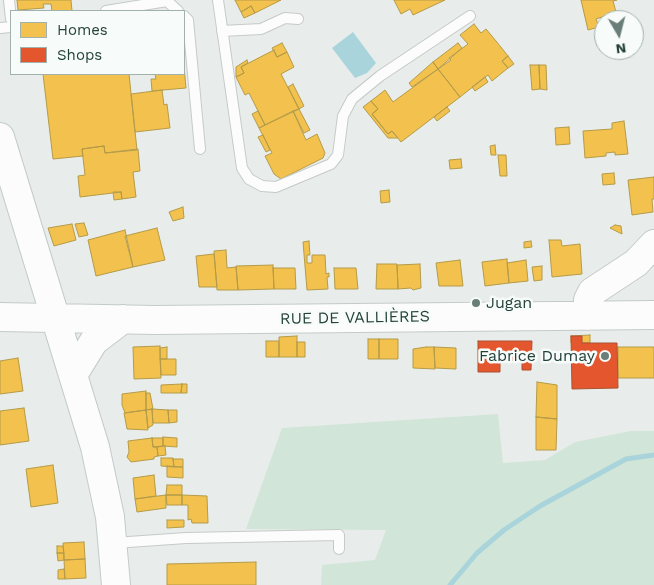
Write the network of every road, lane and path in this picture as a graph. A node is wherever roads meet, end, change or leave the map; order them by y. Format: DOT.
graph roads {
  1 [pos="218,0"];
  2 [pos="167,1"];
  3 [pos="112,10"];
  4 [pos="177,10"];
  5 [pos="470,16"];
  6 [pos="185,17"];
  7 [pos="298,19"];
  8 [pos="222,31"];
  9 [pos="0,137"];
  10 [pos="200,149"];
  11 [pos="645,254"];
  12 [pos="654,315"];
  13 [pos="588,316"];
  14 [pos="622,316"];
  15 [pos="0,317"];
  16 [pos="55,318"];
  17 [pos="123,320"];
  18 [pos="73,375"];
  19 [pos="113,543"];
  20 [pos="339,549"];
  21 [pos="116,585"];
  1 -- 8 [label="lane"];
  2 -- 3 [label="lane"];
  2 -- 4 [label="lane"];
  5 -- 8 [label="lane"];
  6 -- 10 [label="lane"];
  7 -- 8 [label="lane"];
  9 -- 16 [label="main road"];
  11 -- 13 [label="main road"];
  11 -- 14 [label="main road"];
  12 -- 14 [label="main road, RUE DE VALLIÈRES"];
  13 -- 14 [label="main road, RUE DE VALLIÈRES"];
  13 -- 17 [label="main road, RUE DE VALLIÈRES"];
  15 -- 16 [label="main road, RUE DE VALLIÈRES"];
  16 -- 17 [label="main road, RUE DE VALLIÈRES"];
  16 -- 18 [label="main road"];
  17 -- 18 [label="main road"];
  18 -- 19 [label="main road"];
  19 -- 20 [label="lane"];
  19 -- 21 [label="main road"];
}
